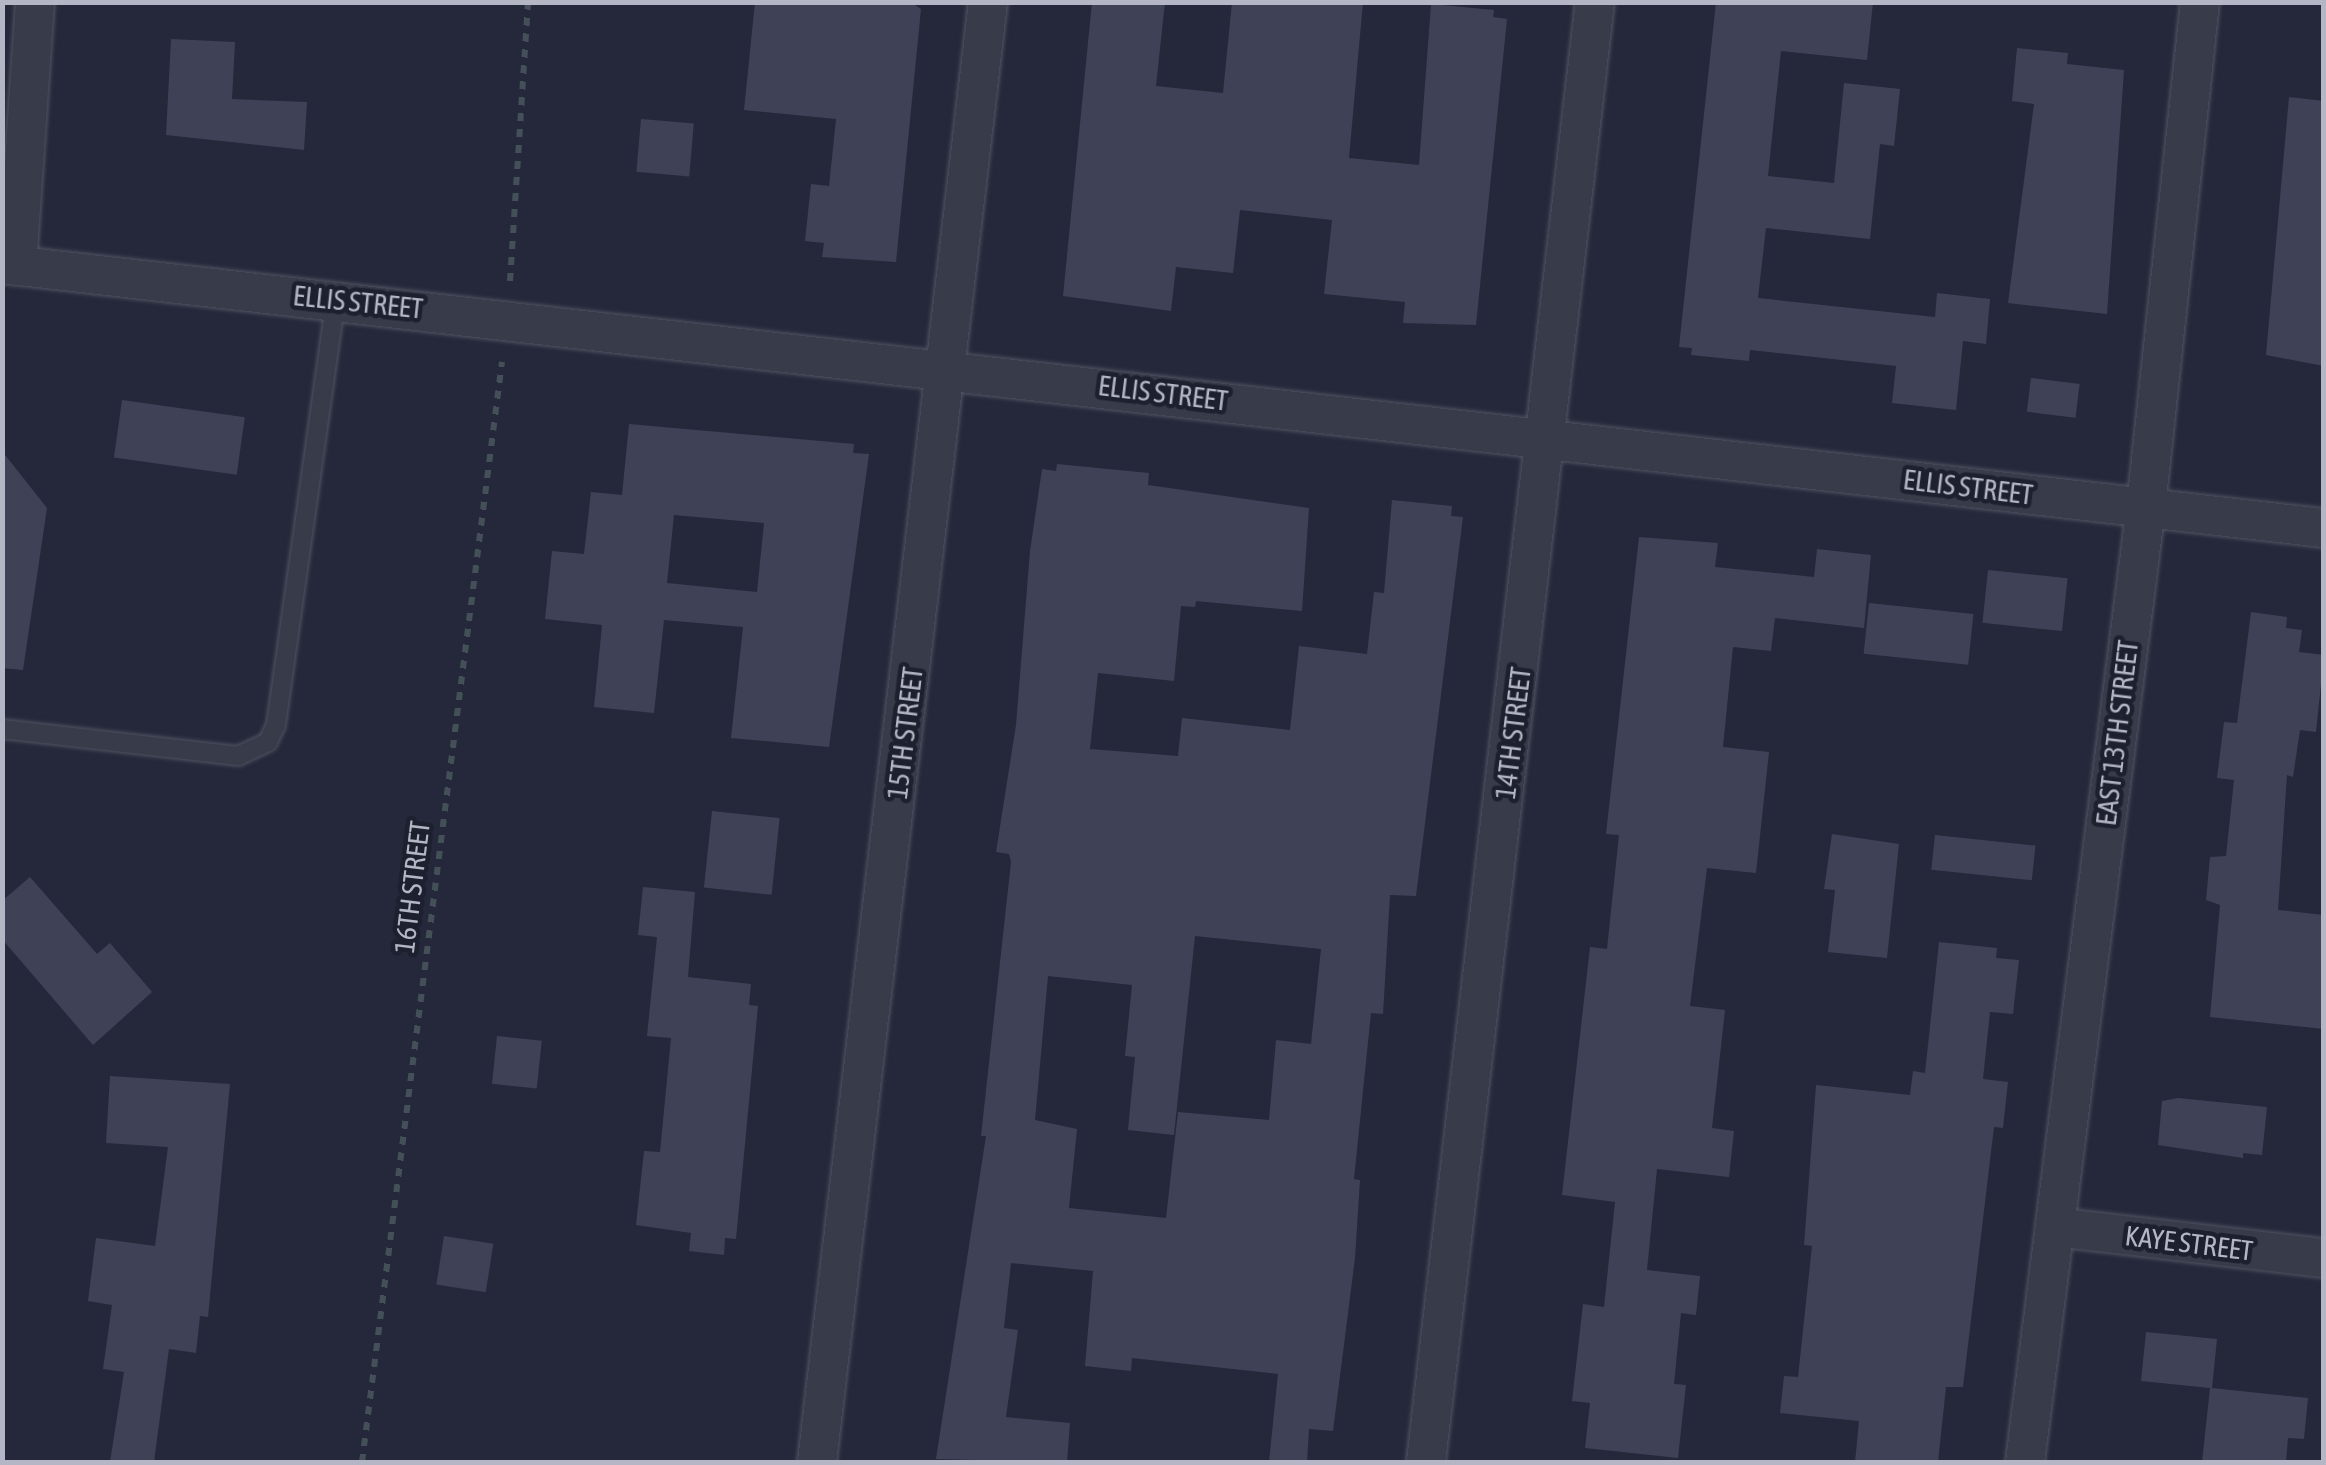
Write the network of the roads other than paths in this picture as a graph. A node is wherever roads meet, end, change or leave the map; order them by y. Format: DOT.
graph roads {
  1 [pos="35,2"];
  2 [pos="988,2"];
  3 [pos="1595,2"];
  4 [pos="2200,2"];
  5 [pos="10,265"];
  6 [pos="336,300"];
  7 [pos="949,369"];
  8 [pos="1548,438"];
  9 [pos="2146,508"];
  10 [pos="2324,528"];
  11 [pos="2,729"];
  12 [pos="2055,1227"];
  13 [pos="2324,1258"];
  14 [pos="817,1462"];
  15 [pos="1426,1462"];
  16 [pos="2025,1462"];
  1 -- 5 [label="street"];
  2 -- 7 [label="street, 15TH STREET"];
  3 -- 8 [label="street, 14TH STREET"];
  4 -- 9 [label="street, EAST 13TH STREET"];
  5 -- 6 [label="street, ELLIS STREET"];
  6 -- 7 [label="street, ELLIS STREET"];
  6 -- 11 [label="lane"];
  7 -- 8 [label="street, ELLIS STREET"];
  7 -- 14 [label="street, 15TH STREET"];
  8 -- 9 [label="street, ELLIS STREET"];
  8 -- 15 [label="street, 14TH STREET"];
  9 -- 10 [label="street, ELLIS STREET"];
  9 -- 12 [label="street, EAST 13TH STREET"];
  12 -- 13 [label="street, KAYE STREET"];
  12 -- 16 [label="street, EAST 13TH STREET"];
}
